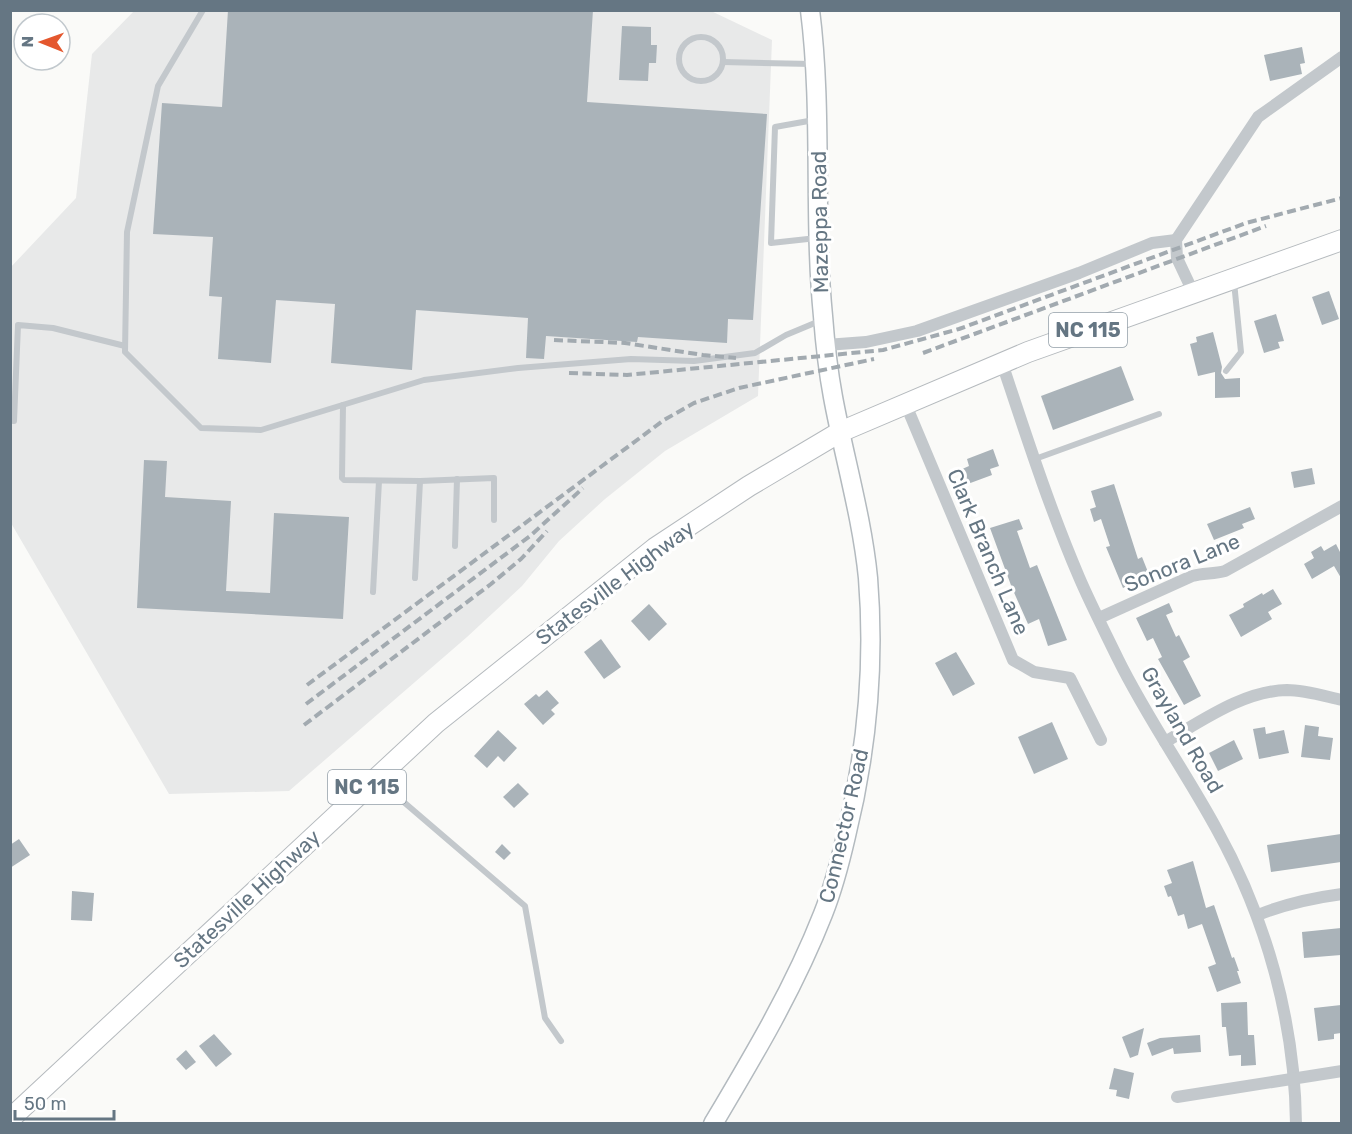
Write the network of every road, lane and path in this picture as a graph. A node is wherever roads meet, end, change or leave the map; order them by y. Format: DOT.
graph roads {
  1 [pos="203,10"];
  2 [pos="810,10"];
  3 [pos="1341,57"];
  4 [pos="723,62"];
  5 [pos="816,64"];
  6 [pos="818,119"];
  7 [pos="817,238"];
  8 [pos="1176,240"];
  9 [pos="1341,240"];
  10 [pos="1233,278"];
  11 [pos="1193,292"];
  12 [pos="823,319"];
  13 [pos="826,345"];
  14 [pos="125,346"];
  15 [pos="1002,363"];
  16 [pos="1226,371"];
  17 [pos="343,405"];
  18 [pos="906,405"];
  19 [pos="1158,414"];
  20 [pos="14,420"];
  21 [pos="840,432"];
  22 [pos="1035,459"];
  23 [pos="457,479"];
  24 [pos="379,481"];
  25 [pos="420,481"];
  26 [pos="1341,506"];
  27 [pos="494,520"];
  28 [pos="455,546"];
  29 [pos="415,578"];
  30 [pos="374,592"];
  31 [pos="1099,618"];
  32 [pos="1341,700"];
  33 [pos="1101,740"];
  34 [pos="1165,742"];
  35 [pos="376,779"];
  36 [pos="1341,894"];
  37 [pos="1258,915"];
  38 [pos="561,1041"];
  39 [pos="1341,1071"];
  40 [pos="1295,1078"];
  41 [pos="1177,1097"];
  42 [pos="10,1119"];
  43 [pos="713,1124"];
  44 [pos="1296,1124"];
  1 -- 14 [label="lane"];
  2 -- 5 [label="street, Mazeppa Road"];
  3 -- 8 [label="street"];
  4 -- 4 [label="lane"];
  4 -- 5 [label="lane"];
  5 -- 6 [label="street, Mazeppa Road"];
  6 -- 7 [label="street, Mazeppa Road"];
  6 -- 7 [label="lane"];
  7 -- 12 [label="street, Mazeppa Road"];
  8 -- 11 [label="street"];
  8 -- 13 [label="street"];
  9 -- 10 [label="main road, Statesville Highway / NC 115"];
  10 -- 11 [label="main road, Statesville Highway / NC 115"];
  10 -- 16 [label="lane"];
  11 -- 15 [label="main road, Statesville Highway / NC 115"];
  12 -- 13 [label="street, Mazeppa Road"];
  12 -- 17 [label="lane"];
  13 -- 21 [label="street, Mazeppa Road"];
  14 -- 17 [label="lane"];
  14 -- 20 [label="lane"];
  15 -- 18 [label="main road, Statesville Highway / NC 115"];
  15 -- 22 [label="street, Grayland Road"];
  17 -- 24 [label="lane"];
  18 -- 21 [label="main road, Statesville Highway / NC 115"];
  18 -- 33 [label="street, Clark Branch Lane"];
  19 -- 22 [label="lane"];
  21 -- 35 [label="main road, Statesville Highway / NC 115"];
  21 -- 43 [label="street, Connector Road"];
  22 -- 31 [label="street, Grayland Road"];
  23 -- 25 [label="lane"];
  23 -- 27 [label="lane"];
  23 -- 28 [label="lane"];
  24 -- 25 [label="lane"];
  24 -- 30 [label="lane"];
  25 -- 29 [label="lane"];
  26 -- 31 [label="street, Sonora Lane"];
  31 -- 34 [label="street, Grayland Road"];
  32 -- 34 [label="street"];
  34 -- 37 [label="street, Grayland Road"];
  35 -- 38 [label="lane"];
  35 -- 42 [label="main road, Statesville Highway / NC 115"];
  36 -- 37 [label="street"];
  37 -- 40 [label="street, Grayland Road"];
  39 -- 40 [label="street"];
  40 -- 41 [label="street"];
  40 -- 44 [label="street, Grayland Road"];
}
